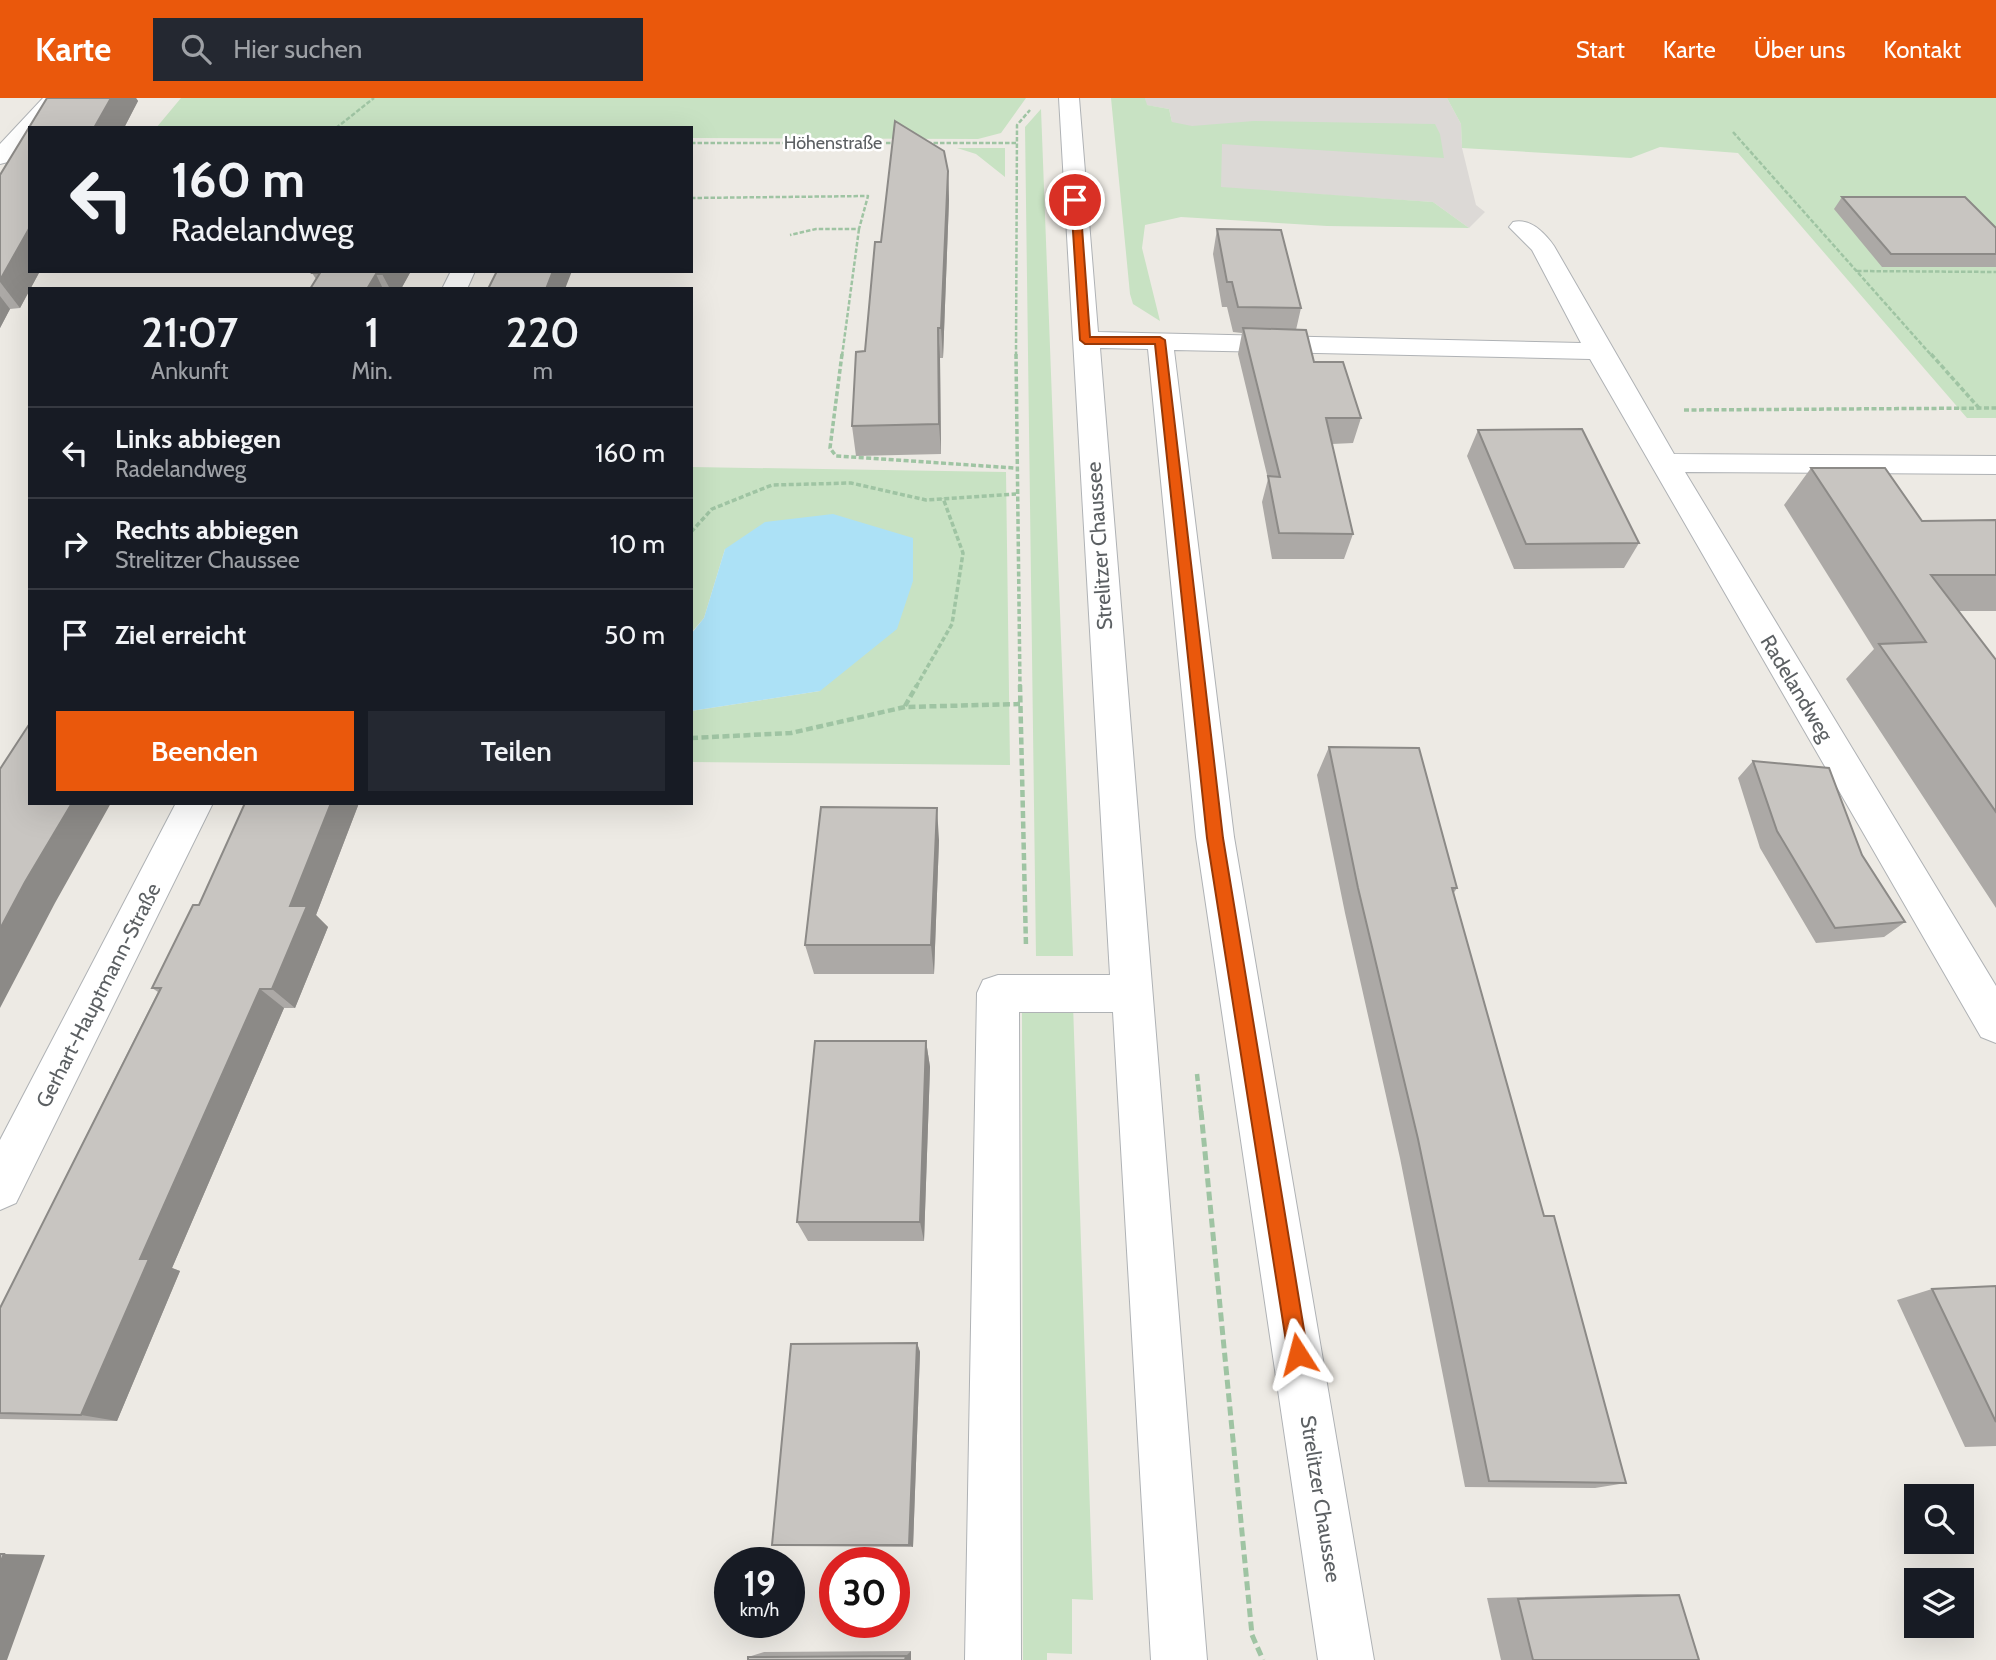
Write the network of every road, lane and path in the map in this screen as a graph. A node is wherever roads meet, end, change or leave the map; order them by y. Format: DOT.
graph roads {
  1 [pos="54,98"];
  2 [pos="374,98"];
  3 [pos="1069,98"];
  4 [pos="1032,107"];
  5 [pos="339,126"];
  6 [pos="1733,132"];
  7 [pos="15,138"];
  8 [pos="693,143"];
  9 [pos="898,143"];
  10 [pos="926,143"];
  11 [pos="1017,143"];
  12 [pos="0,157"];
  13 [pos="693,198"];
  14 [pos="1521,228"];
  15 [pos="859,229"];
  16 [pos="790,235"];
  17 [pos="1856,271"];
  18 [pos="1996,272"];
  19 [pos="1085,340"];
  20 [pos="1160,340"];
  21 [pos="1599,351"];
  22 [pos="1979,408"];
  23 [pos="1996,408"];
  24 [pos="1634,411"];
  25 [pos="1665,463"];
  26 [pos="1996,465"];
  27 [pos="1015,468"];
  28 [pos="1016,494"];
  29 [pos="943,498"];
  30 [pos="693,530"];
  31 [pos="1020,704"];
  32 [pos="905,707"];
  33 [pos="693,738"];
  34 [pos="194,805"];
  35 [pos="1028,992"];
  36 [pos="1129,994"];
  37 [pos="1996,1024"];
  38 [pos="0,1187"];
  39 [pos="993,1660"];
  40 [pos="1179,1660"];
  41 [pos="1346,1660"];
  1 -- 7 [label="street"];
  2 -- 5 [label="path"];
  3 -- 19 [label="street, Strelitzer Chaussee"];
  4 -- 11 [label="path"];
  6 -- 17 [label="path"];
  7 -- 12 [label="street"];
  8 -- 9 [label="path, Höhenstraße"];
  10 -- 11 [label="path"];
  11 -- 27 [label="path"];
  13 -- 15 [label="path"];
  14 -- 21 [label="street, Radelandweg"];
  15 -- 16 [label="path"];
  15 -- 27 [label="path"];
  17 -- 18 [label="path"];
  17 -- 22 [label="path"];
  19 -- 20 [label="street"];
  19 -- 36 [label="street, Strelitzer Chaussee"];
  20 -- 21 [label="street"];
  20 -- 41 [label="street, Strelitzer Chaussee"];
  21 -- 24 [label="street, Radelandweg"];
  22 -- 23 [label="path"];
  22 -- 24 [label="path"];
  24 -- 25 [label="street, Radelandweg"];
  25 -- 26 [label="street"];
  25 -- 37 [label="street, Radelandweg"];
  27 -- 28 [label="path"];
  28 -- 29 [label="path"];
  28 -- 31 [label="path"];
  29 -- 30 [label="path"];
  29 -- 32 [label="path"];
  31 -- 32 [label="path"];
  31 -- 35 [label="path"];
  32 -- 33 [label="path"];
  34 -- 38 [label="street, Gerhart-Hauptmann-Straße"];
  35 -- 36 [label="street"];
  35 -- 39 [label="street"];
  36 -- 40 [label="street, Strelitzer Chaussee"];
}
